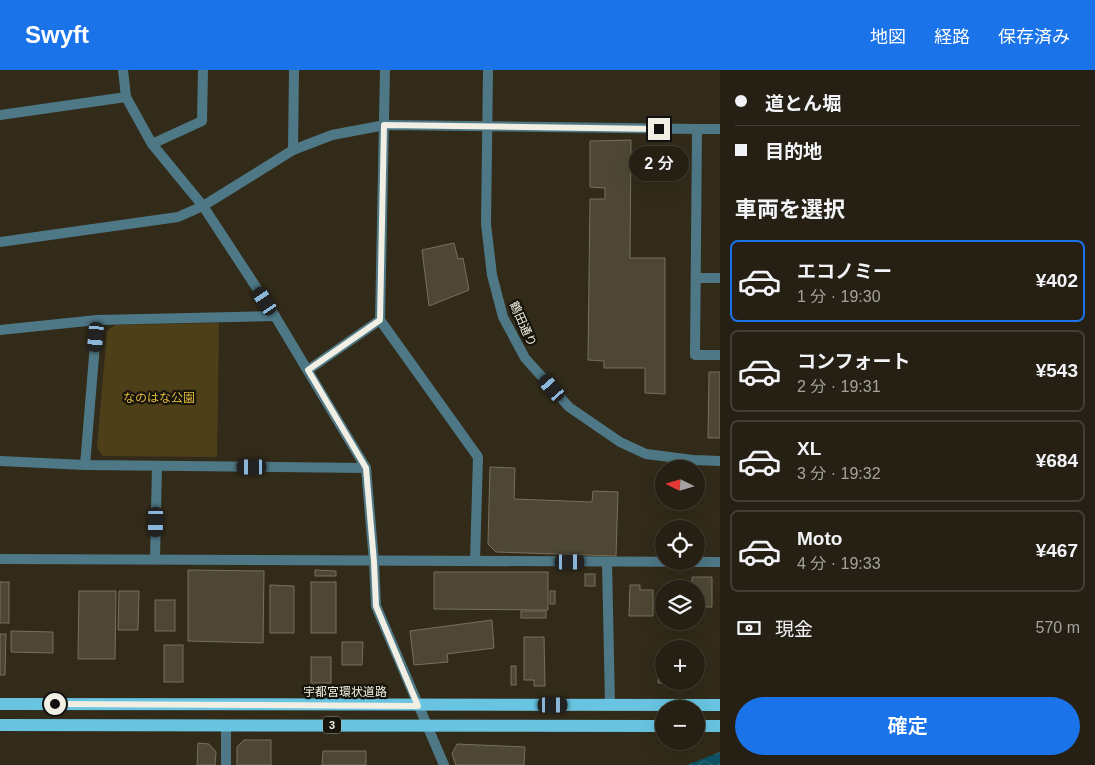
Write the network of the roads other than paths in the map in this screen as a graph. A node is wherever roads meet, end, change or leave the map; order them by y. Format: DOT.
graph roads {
  1 [pos="122,70"];
  2 [pos="203,70"];
  3 [pos="294,70"];
  4 [pos="385,70"];
  5 [pos="488,70"];
  6 [pos="126,97"];
  7 [pos="0,115"];
  8 [pos="384,125"];
  9 [pos="488,127"];
  10 [pos="697,129"];
  11 [pos="720,129"];
  12 [pos="152,144"];
  13 [pos="293,150"];
  14 [pos="203,206"];
  15 [pos="0,242"];
  16 [pos="696,278"];
  17 [pos="720,278"];
  18 [pos="275,316"];
  19 [pos="97,320"];
  20 [pos="380,320"];
  21 [pos="0,330"];
  22 [pos="720,355"];
  23 [pos="308,370"];
  24 [pos="0,461"];
  25 [pos="720,461"];
  26 [pos="85,465"];
  27 [pos="157,466"];
  28 [pos="366,468"];
  29 [pos="0,559"];
  30 [pos="155,559"];
  31 [pos="475,561"];
  32 [pos="374,562"];
  33 [pos="607,562"];
  34 [pos="720,562"];
  35 [pos="0,704"];
  36 [pos="610,704"];
  37 [pos="720,705"];
  38 [pos="418,706"];
  39 [pos="0,725"];
  40 [pos="226,725"];
  41 [pos="427,726"];
  42 [pos="655,726"];
  43 [pos="705,726"];
  44 [pos="720,726"];
  45 [pos="226,765"];
  46 [pos="444,765"];
  1 -- 6 [label="street"];
  2 -- 12 [label="street"];
  3 -- 13 [label="street"];
  4 -- 8 [label="street"];
  5 -- 9 [label="street, 鶴田通り"];
  6 -- 7 [label="street"];
  6 -- 12 [label="street"];
  8 -- 9 [label="street"];
  8 -- 13 [label="street"];
  8 -- 20 [label="street"];
  9 -- 10 [label="street"];
  9 -- 25 [label="street, 鶴田通り"];
  10 -- 11 [label="street"];
  10 -- 16 [label="street"];
  12 -- 14 [label="street"];
  13 -- 14 [label="street"];
  14 -- 15 [label="street"];
  14 -- 18 [label="street"];
  16 -- 17 [label="street"];
  16 -- 22 [label="street"];
  18 -- 19 [label="street"];
  18 -- 23 [label="street"];
  19 -- 21 [label="street"];
  19 -- 26 [label="street"];
  20 -- 23 [label="street"];
  20 -- 31 [label="street"];
  23 -- 28 [label="street"];
  24 -- 26 [label="street"];
  26 -- 27 [label="street"];
  27 -- 28 [label="street"];
  27 -- 30 [label="street"];
  28 -- 32 [label="street"];
  29 -- 30 [label="street"];
  30 -- 32 [label="street"];
  31 -- 32 [label="street"];
  31 -- 33 [label="street"];
  32 -- 38 [label="street"];
  33 -- 34 [label="street"];
  33 -- 36 [label="street"];
  35 -- 38 [label="main road, 宇都宮環状道路 / 3"];
  36 -- 37 [label="main road, 宇都宮環状道路 / 3"];
  36 -- 38 [label="main road, 宇都宮環状道路 / 3"];
  38 -- 41 [label="street"];
  39 -- 40 [label="main road, 3"];
  40 -- 41 [label="main road, 3"];
  40 -- 45 [label="street"];
  41 -- 42 [label="main road, 3"];
  41 -- 46 [label="street"];
  43 -- 44 [label="main road"];
}
